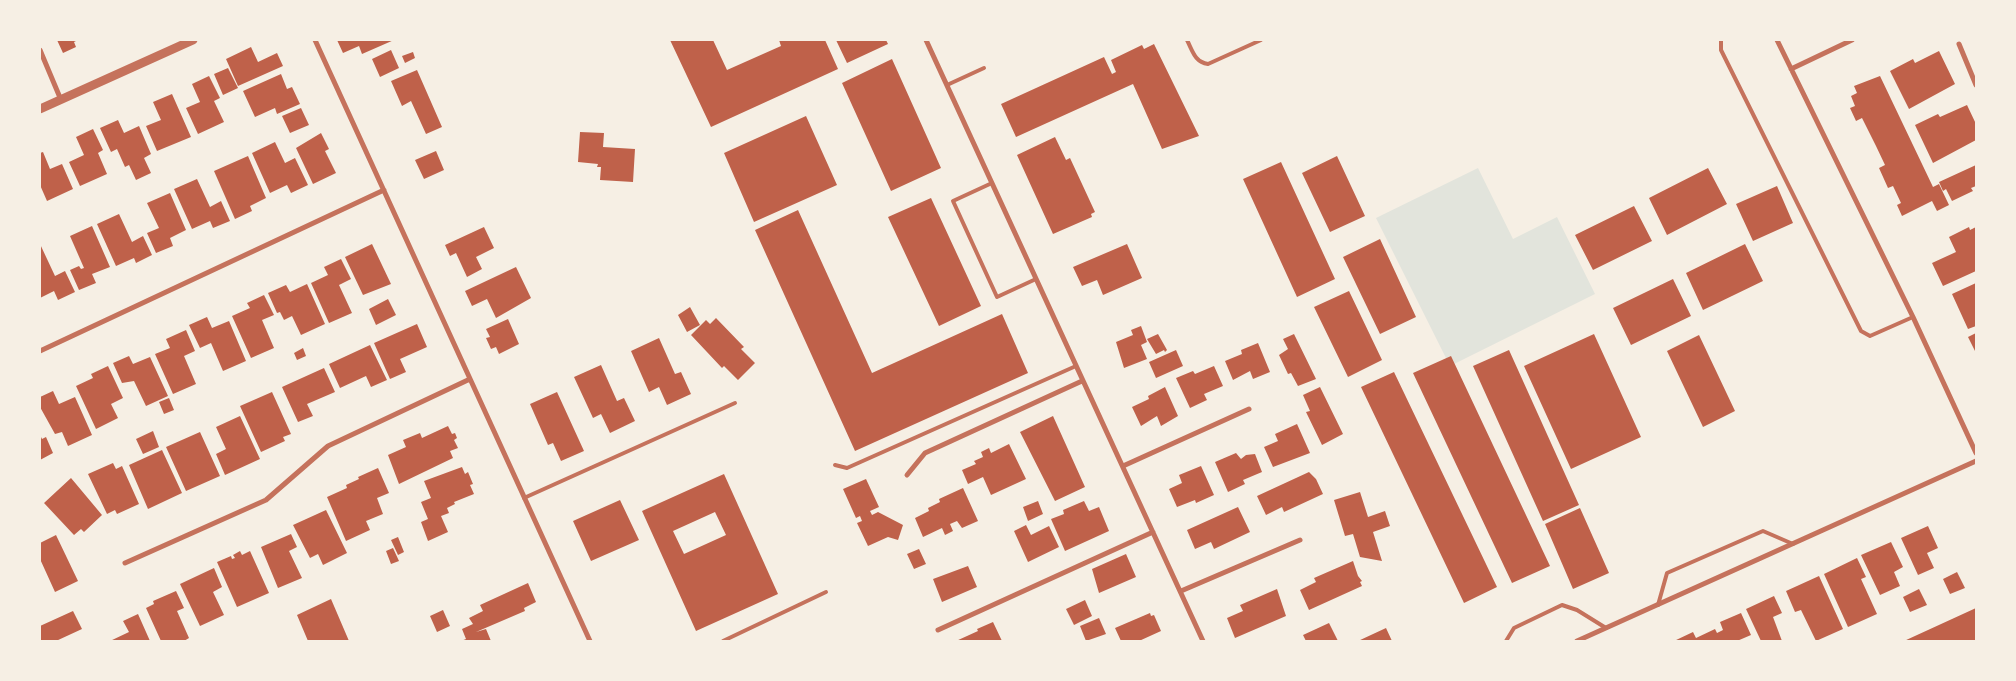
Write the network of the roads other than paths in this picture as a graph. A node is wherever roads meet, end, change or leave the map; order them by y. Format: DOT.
graph roads {
  1 [pos="193,40"];
  2 [pos="316,40"];
  3 [pos="926,40"];
  4 [pos="1188,40"];
  5 [pos="1261,40"];
  6 [pos="1721,40"];
  7 [pos="1777,40"];
  8 [pos="1852,40"];
  9 [pos="1958,44"];
  10 [pos="40,50"];
  11 [pos="984,68"];
  12 [pos="1791,69"];
  13 [pos="947,84"];
  14 [pos="1976,85"];
  15 [pos="61,100"];
  16 [pos="40,109"];
  17 [pos="992,183"];
  18 [pos="384,190"];
  19 [pos="1036,279"];
  20 [pos="1913,317"];
  21 [pos="40,351"];
  22 [pos="1076,366"];
  23 [pos="470,379"];
  24 [pos="1082,381"];
  25 [pos="735,403"];
  26 [pos="1249,409"];
  27 [pos="1976,453"];
  28 [pos="1976,461"];
  29 [pos="835,465"];
  30 [pos="1123,466"];
  31 [pos="907,475"];
  32 [pos="524,498"];
  33 [pos="1153,532"];
  34 [pos="1300,540"];
  35 [pos="1793,544"];
  36 [pos="125,563"];
  37 [pos="1181,591"];
  38 [pos="826,592"];
  39 [pos="1658,605"];
  40 [pos="1606,628"];
  41 [pos="938,630"];
  42 [pos="590,641"];
  43 [pos="722,641"];
  44 [pos="1203,641"];
  45 [pos="1506,641"];
  46 [pos="1577,641"];
  1 -- 15 [label="street"];
  2 -- 18 [label="street"];
  3 -- 13 [label="street"];
  4 -- 5 [label="lane"];
  6 -- 20 [label="lane"];
  7 -- 12 [label="street"];
  8 -- 12 [label="street"];
  9 -- 14 [label="street"];
  10 -- 15 [label="street"];
  11 -- 13 [label="lane"];
  12 -- 20 [label="street"];
  13 -- 17 [label="street"];
  15 -- 16 [label="street"];
  17 -- 19 [label="street"];
  17 -- 19 [label="lane"];
  18 -- 21 [label="street"];
  18 -- 23 [label="street"];
  19 -- 22 [label="street"];
  20 -- 27 [label="street"];
  22 -- 24 [label="street"];
  22 -- 29 [label="lane"];
  23 -- 32 [label="street"];
  23 -- 36 [label="street"];
  24 -- 30 [label="street"];
  24 -- 31 [label="street"];
  25 -- 32 [label="lane"];
  26 -- 30 [label="street"];
  28 -- 35 [label="street"];
  30 -- 33 [label="street"];
  32 -- 42 [label="street"];
  33 -- 37 [label="street"];
  33 -- 41 [label="street"];
  34 -- 37 [label="street"];
  35 -- 39 [label="street"];
  35 -- 39 [label="lane"];
  37 -- 44 [label="street"];
  38 -- 43 [label="lane"];
  39 -- 40 [label="street"];
  40 -- 45 [label="lane"];
  40 -- 46 [label="street"];
}
